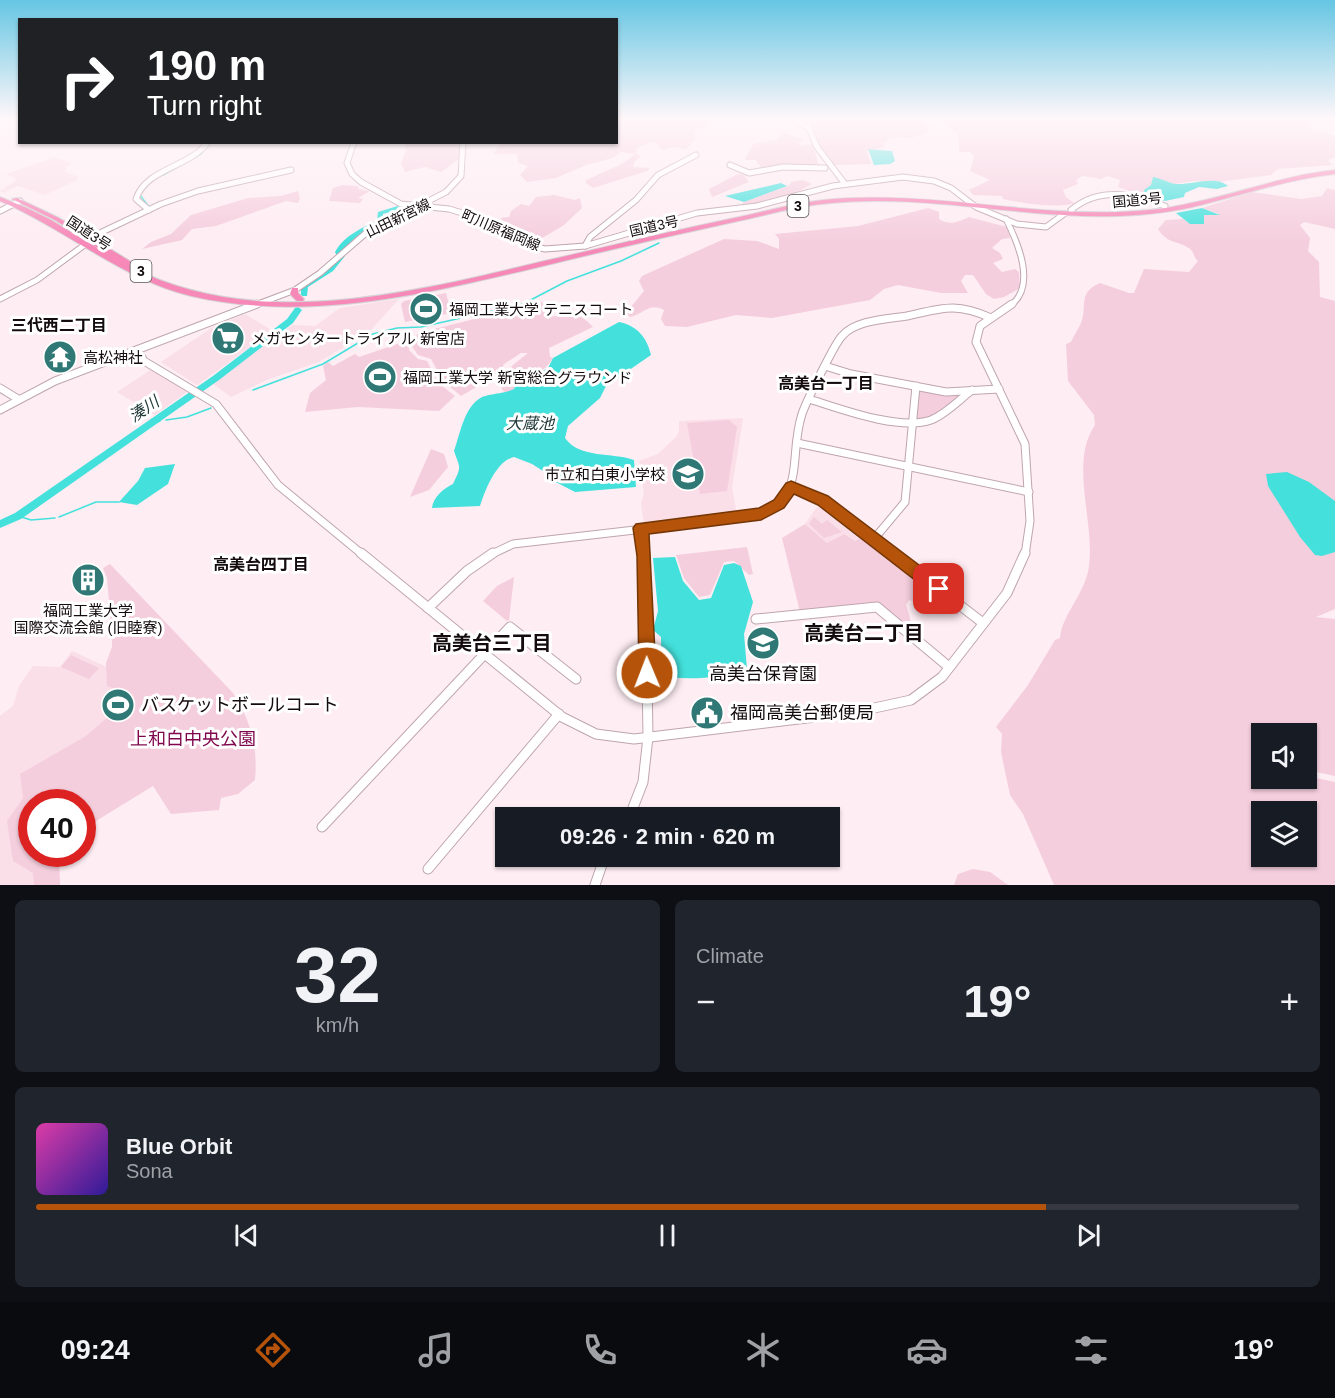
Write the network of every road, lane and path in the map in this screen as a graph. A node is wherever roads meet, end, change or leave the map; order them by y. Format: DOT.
graph roads {
  1 [pos="190,159"];
  2 [pos="348,159"];
  3 [pos="462,159"];
  4 [pos="688,159"];
  5 [pos="826,159"];
  6 [pos="730,165"];
  7 [pos="825,168"];
  8 [pos="291,170"];
  9 [pos="1335,171"];
  10 [pos="845,184"];
  11 [pos="0,194"];
  12 [pos="0,199"];
  13 [pos="965,199"];
  14 [pos="15,202"];
  15 [pos="973,204"];
  16 [pos="421,206"];
  17 [pos="1165,206"];
  18 [pos="0,209"];
  19 [pos="149,210"];
  20 [pos="1067,212"];
  21 [pos="1006,219"];
  22 [pos="86,242"];
  23 [pos="585,246"];
  24 [pos="544,249"];
  25 [pos="563,257"];
  26 [pos="295,290"];
  27 [pos="0,299"];
  28 [pos="277,299"];
  29 [pos="300,299"];
  30 [pos="242,302"];
  31 [pos="264,303"];
  32 [pos="240,313"];
  33 [pos="991,318"];
  34 [pos="138,351"];
  35 [pos="825,366"];
  36 [pos="916,386"];
  37 [pos="0,388"];
  38 [pos="999,389"];
  39 [pos="972,390"];
  40 [pos="18,399"];
  41 [pos="809,399"];
  42 [pos="0,410"];
  43 [pos="913,424"];
  44 [pos="797,443"];
  45 [pos="909,466"];
  46 [pos="791,487"];
  47 [pos="1029,492"];
  48 [pos="641,528"];
  49 [pos="874,540"];
  50 [pos="428,608"];
  51 [pos="756,620"];
  52 [pos="983,623"];
  53 [pos="486,654"];
  54 [pos="949,667"];
  55 [pos="576,679"];
  56 [pos="559,714"];
  57 [pos="648,737"];
  58 [pos="633,807"];
  59 [pos="322,827"];
  60 [pos="601,867"];
  61 [pos="428,869"];
  62 [pos="595,885"];
  1 -- 19 [label="street"];
  2 -- 16 [label="street, 町川原福岡線"];
  3 -- 16 [label="street, 山田新宮線"];
  4 -- 23 [label="street"];
  5 -- 10 [label="street"];
  6 -- 7 [label="street"];
  8 -- 19 [label="street"];
  9 -- 17 [label="highway, 国道3号 / 3"];
  9 -- 20 [label="highway, 国道3号 / 3"];
  10 -- 13 [label="street, 町川原福岡線"];
  10 -- 23 [label="street, 町川原福岡線"];
  11 -- 14 [label="highway, 国道3号 / 3"];
  12 -- 14 [label="highway, 国道3号 / 3"];
  13 -- 15 [label="street, 町川原福岡線"];
  13 -- 20 [label="highway, 国道3号 / 3"];
  13 -- 25 [label="highway, 国道3号 / 3"];
  14 -- 18 [label="street"];
  14 -- 22 [label="highway, 国道3号 / 3"];
  15 -- 20 [label="highway, 国道3号 / 3"];
  15 -- 21 [label="street, 町川原福岡線"];
  15 -- 25 [label="highway, 国道3号 / 3"];
  16 -- 24 [label="street, 町川原福岡線"];
  16 -- 26 [label="street, 山田新宮線"];
  17 -- 20 [label="highway, 国道3号 / 3"];
  17 -- 20 [label="street, 町川原福岡線"];
  19 -- 22 [label="street"];
  20 -- 21 [label="street, 町川原福岡線"];
  21 -- 33 [label="street"];
  22 -- 27 [label="street"];
  22 -- 28 [label="highway, 国道3号 / 3"];
  22 -- 30 [label="highway, 国道3号 / 3"];
  23 -- 24 [label="street, 町川原福岡線"];
  24 -- 25 [label="street"];
  25 -- 29 [label="highway, 国道3号 / 3"];
  25 -- 31 [label="highway, 国道3号 / 3"];
  26 -- 28 [label="street, 山田新宮線"];
  26 -- 29 [label="highway"];
  28 -- 29 [label="highway, 国道3号 / 3"];
  28 -- 31 [label="street, 山田新宮線"];
  30 -- 31 [label="highway, 国道3号 / 3"];
  30 -- 32 [label="highway"];
  31 -- 32 [label="street, 山田新宮線"];
  32 -- 34 [label="street, 山田新宮線"];
  33 -- 35 [label="street"];
  33 -- 38 [label="street"];
  34 -- 40 [label="street, 山田新宮線"];
  34 -- 50 [label="street"];
  35 -- 36 [label="street"];
  35 -- 41 [label="street"];
  36 -- 39 [label="street"];
  36 -- 43 [label="street"];
  37 -- 40 [label="street"];
  38 -- 39 [label="street"];
  38 -- 47 [label="street"];
  39 -- 43 [label="street"];
  40 -- 42 [label="street, 山田新宮線"];
  41 -- 43 [label="street"];
  41 -- 44 [label="street"];
  43 -- 45 [label="street"];
  44 -- 45 [label="street"];
  44 -- 46 [label="street"];
  45 -- 47 [label="street"];
  45 -- 49 [label="street"];
  46 -- 48 [label="street"];
  46 -- 49 [label="street"];
  47 -- 52 [label="street"];
  48 -- 50 [label="street"];
  48 -- 57 [label="street"];
  49 -- 52 [label="street"];
  50 -- 53 [label="street"];
  51 -- 54 [label="street"];
  52 -- 54 [label="street"];
  53 -- 55 [label="street"];
  53 -- 56 [label="street"];
  53 -- 59 [label="street"];
  54 -- 57 [label="street"];
  56 -- 57 [label="street"];
  56 -- 61 [label="street"];
  57 -- 58 [label="street"];
  60 -- 62 [label="street"];
}
